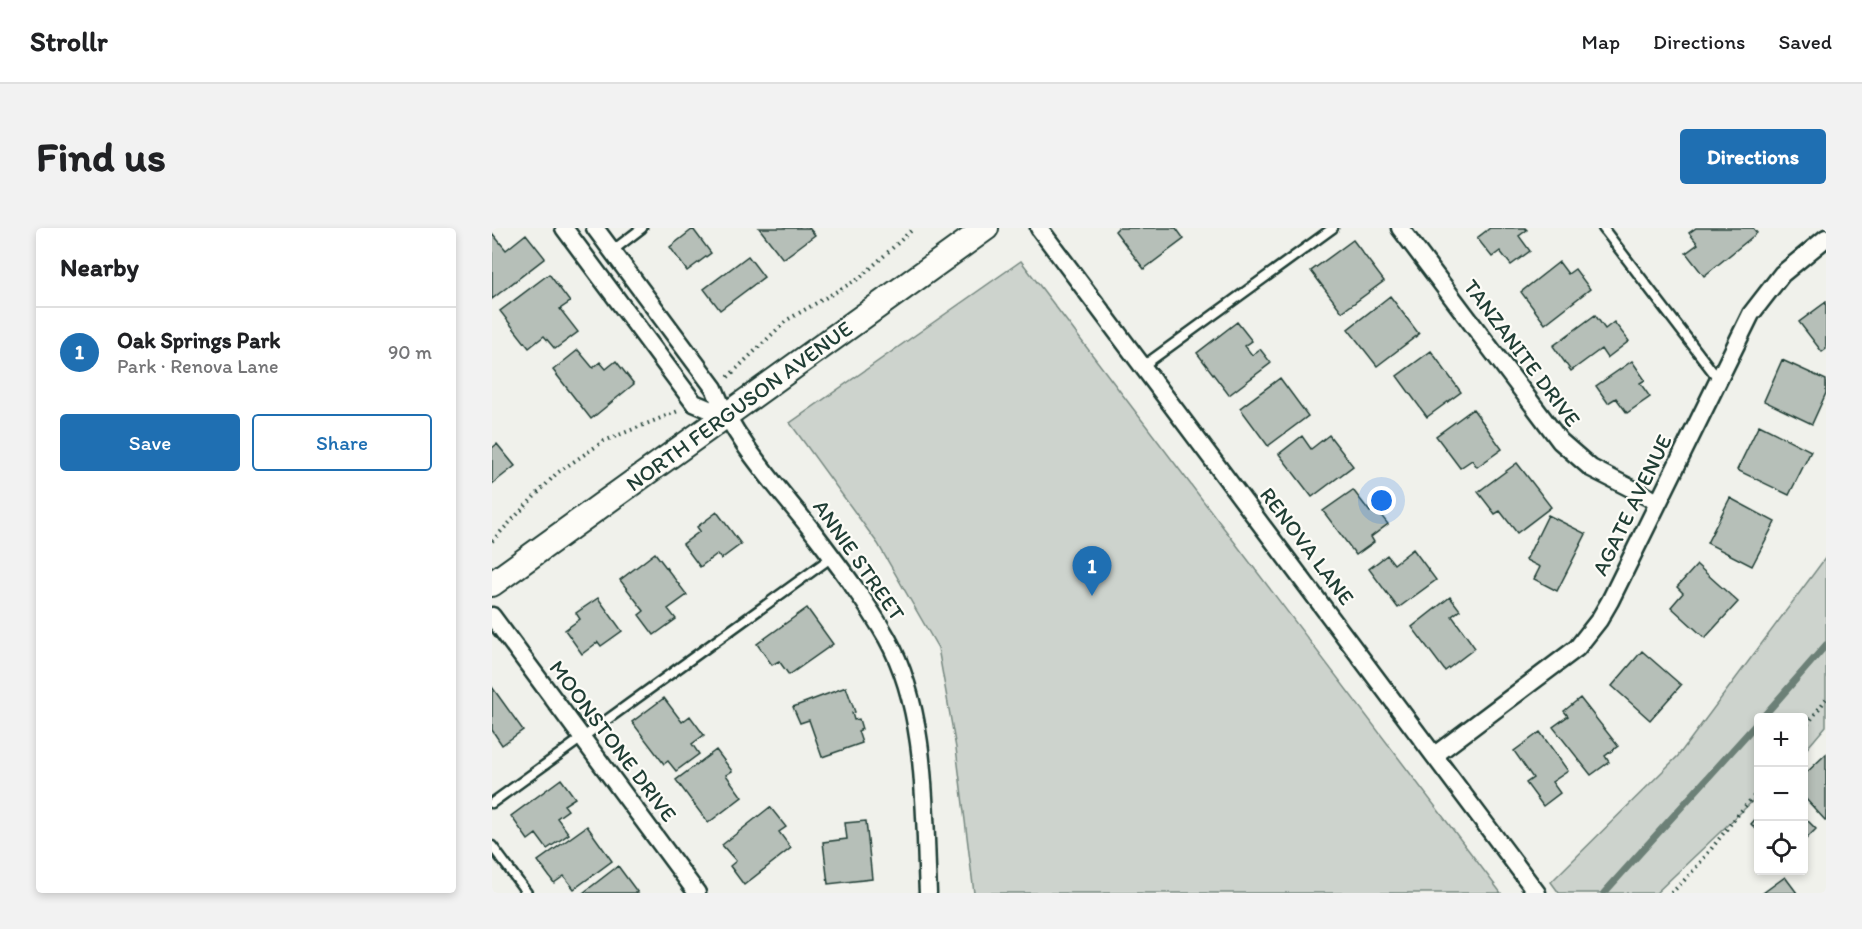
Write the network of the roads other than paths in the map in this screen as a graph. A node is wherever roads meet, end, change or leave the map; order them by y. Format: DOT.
graph roads {
  1 [pos="564,228"];
  2 [pos="595,228"];
  3 [pos="642,228"];
  4 [pos="986,228"];
  5 [pos="1039,228"];
  6 [pos="1333,228"];
  7 [pos="1400,228"];
  8 [pos="1603,228"];
  9 [pos="1819,236"];
  10 [pos="612,251"];
  11 [pos="1143,366"];
  12 [pos="1719,380"];
  13 [pos="725,416"];
  14 [pos="1658,502"];
  15 [pos="832,557"];
  16 [pos="492,584"];
  17 [pos="492,616"];
  18 [pos="583,738"];
  19 [pos="1435,755"];
  20 [pos="492,803"];
  21 [pos="492,846"];
  22 [pos="527,893"];
  23 [pos="697,893"];
  24 [pos="928,893"];
  25 [pos="1537,893"];
  1 -- 13 [label="street"];
  2 -- 10 [label="street, ANNIE STREET"];
  3 -- 10 [label="lane"];
  4 -- 13 [label="street, NORTH FERGUSON AVENUE"];
  5 -- 11 [label="street, RENOVA LANE"];
  6 -- 11 [label="lane"];
  7 -- 14 [label="street, TANZANITE DRIVE"];
  8 -- 12 [label="lane"];
  9 -- 12 [label="street, AGATE AVENUE"];
  10 -- 13 [label="street, ANNIE STREET"];
  11 -- 19 [label="street, RENOVA LANE"];
  12 -- 14 [label="street, AGATE AVENUE"];
  13 -- 15 [label="street, ANNIE STREET"];
  13 -- 16 [label="street, NORTH FERGUSON AVENUE"];
  14 -- 19 [label="street, AGATE AVENUE"];
  15 -- 18 [label="lane"];
  15 -- 24 [label="street, ANNIE STREET"];
  17 -- 18 [label="street, MOONSTONE DRIVE"];
  18 -- 20 [label="lane"];
  18 -- 23 [label="street, MOONSTONE DRIVE"];
  19 -- 25 [label="street, RENOVA LANE"];
  21 -- 22 [label="lane"];
}
